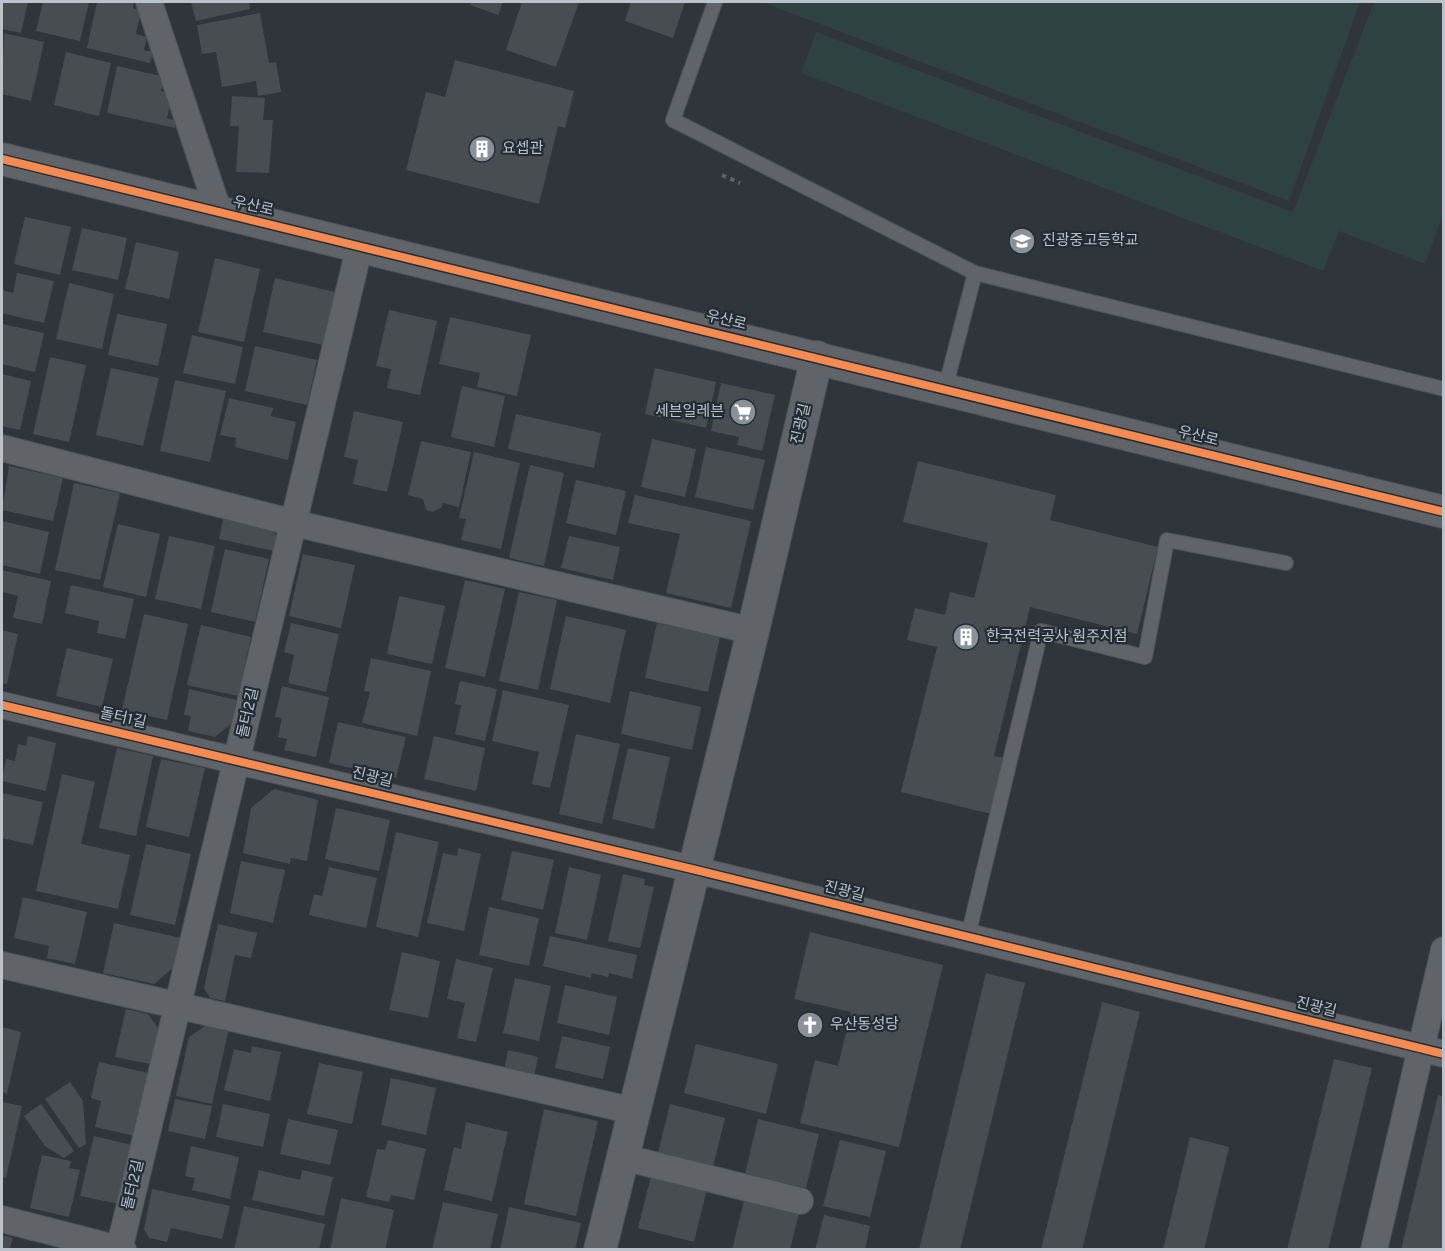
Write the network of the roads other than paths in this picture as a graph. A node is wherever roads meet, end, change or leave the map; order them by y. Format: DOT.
graph roads {
  1 [pos="149,2"];
  2 [pos="715,2"];
  3 [pos="2,159"];
  4 [pos="219,213"];
  5 [pos="360,245"];
  6 [pos="975,273"];
  7 [pos="817,357"];
  8 [pos="945,388"];
  9 [pos="1443,389"];
  10 [pos="2,448"];
  11 [pos="1443,512"];
  12 [pos="294,523"];
  13 [pos="1286,563"];
  14 [pos="753,632"];
  15 [pos="2,705"];
  16 [pos="237,760"];
  17 [pos="692,869"];
  18 [pos="968,936"];
  19 [pos="1443,950"];
  20 [pos="2,965"];
  21 [pos="177,1006"];
  22 [pos="1432,1051"];
  23 [pos="634,1111"];
  24 [pos="622,1157"];
  25 [pos="800,1201"];
  26 [pos="2,1219"];
  27 [pos="121,1249"];
  28 [pos="600,1250"];
  29 [pos="1374,1250"];
  1 -- 4 [label="street, 우산로"];
  2 -- 6 [label="lane"];
  3 -- 4 [label="street, 우산로"];
  4 -- 5 [label="street, 우산로"];
  5 -- 7 [label="street, 우산로"];
  5 -- 12 [label="street, 돌터2길"];
  6 -- 8 [label="lane"];
  6 -- 9 [label="lane"];
  7 -- 8 [label="street, 우산로"];
  7 -- 14 [label="street, 진광길"];
  8 -- 11 [label="street, 우산로"];
  10 -- 12 [label="street"];
  12 -- 14 [label="street"];
  12 -- 16 [label="street, 돌터2길"];
  13 -- 18 [label="lane"];
  14 -- 17 [label="street, 진광길"];
  15 -- 16 [label="street, 돌터1길"];
  16 -- 17 [label="street, 진광길"];
  16 -- 21 [label="street, 돌터2길"];
  17 -- 18 [label="street, 진광길"];
  17 -- 23 [label="street, 진광길"];
  18 -- 22 [label="street, 진광길"];
  19 -- 22 [label="street"];
  20 -- 21 [label="street"];
  21 -- 23 [label="street"];
  21 -- 27 [label="street, 돌터2길"];
  22 -- 29 [label="street"];
  23 -- 24 [label="street, 진광길"];
  24 -- 25 [label="street"];
  24 -- 28 [label="street, 진광길"];
  26 -- 27 [label="street"];
}
